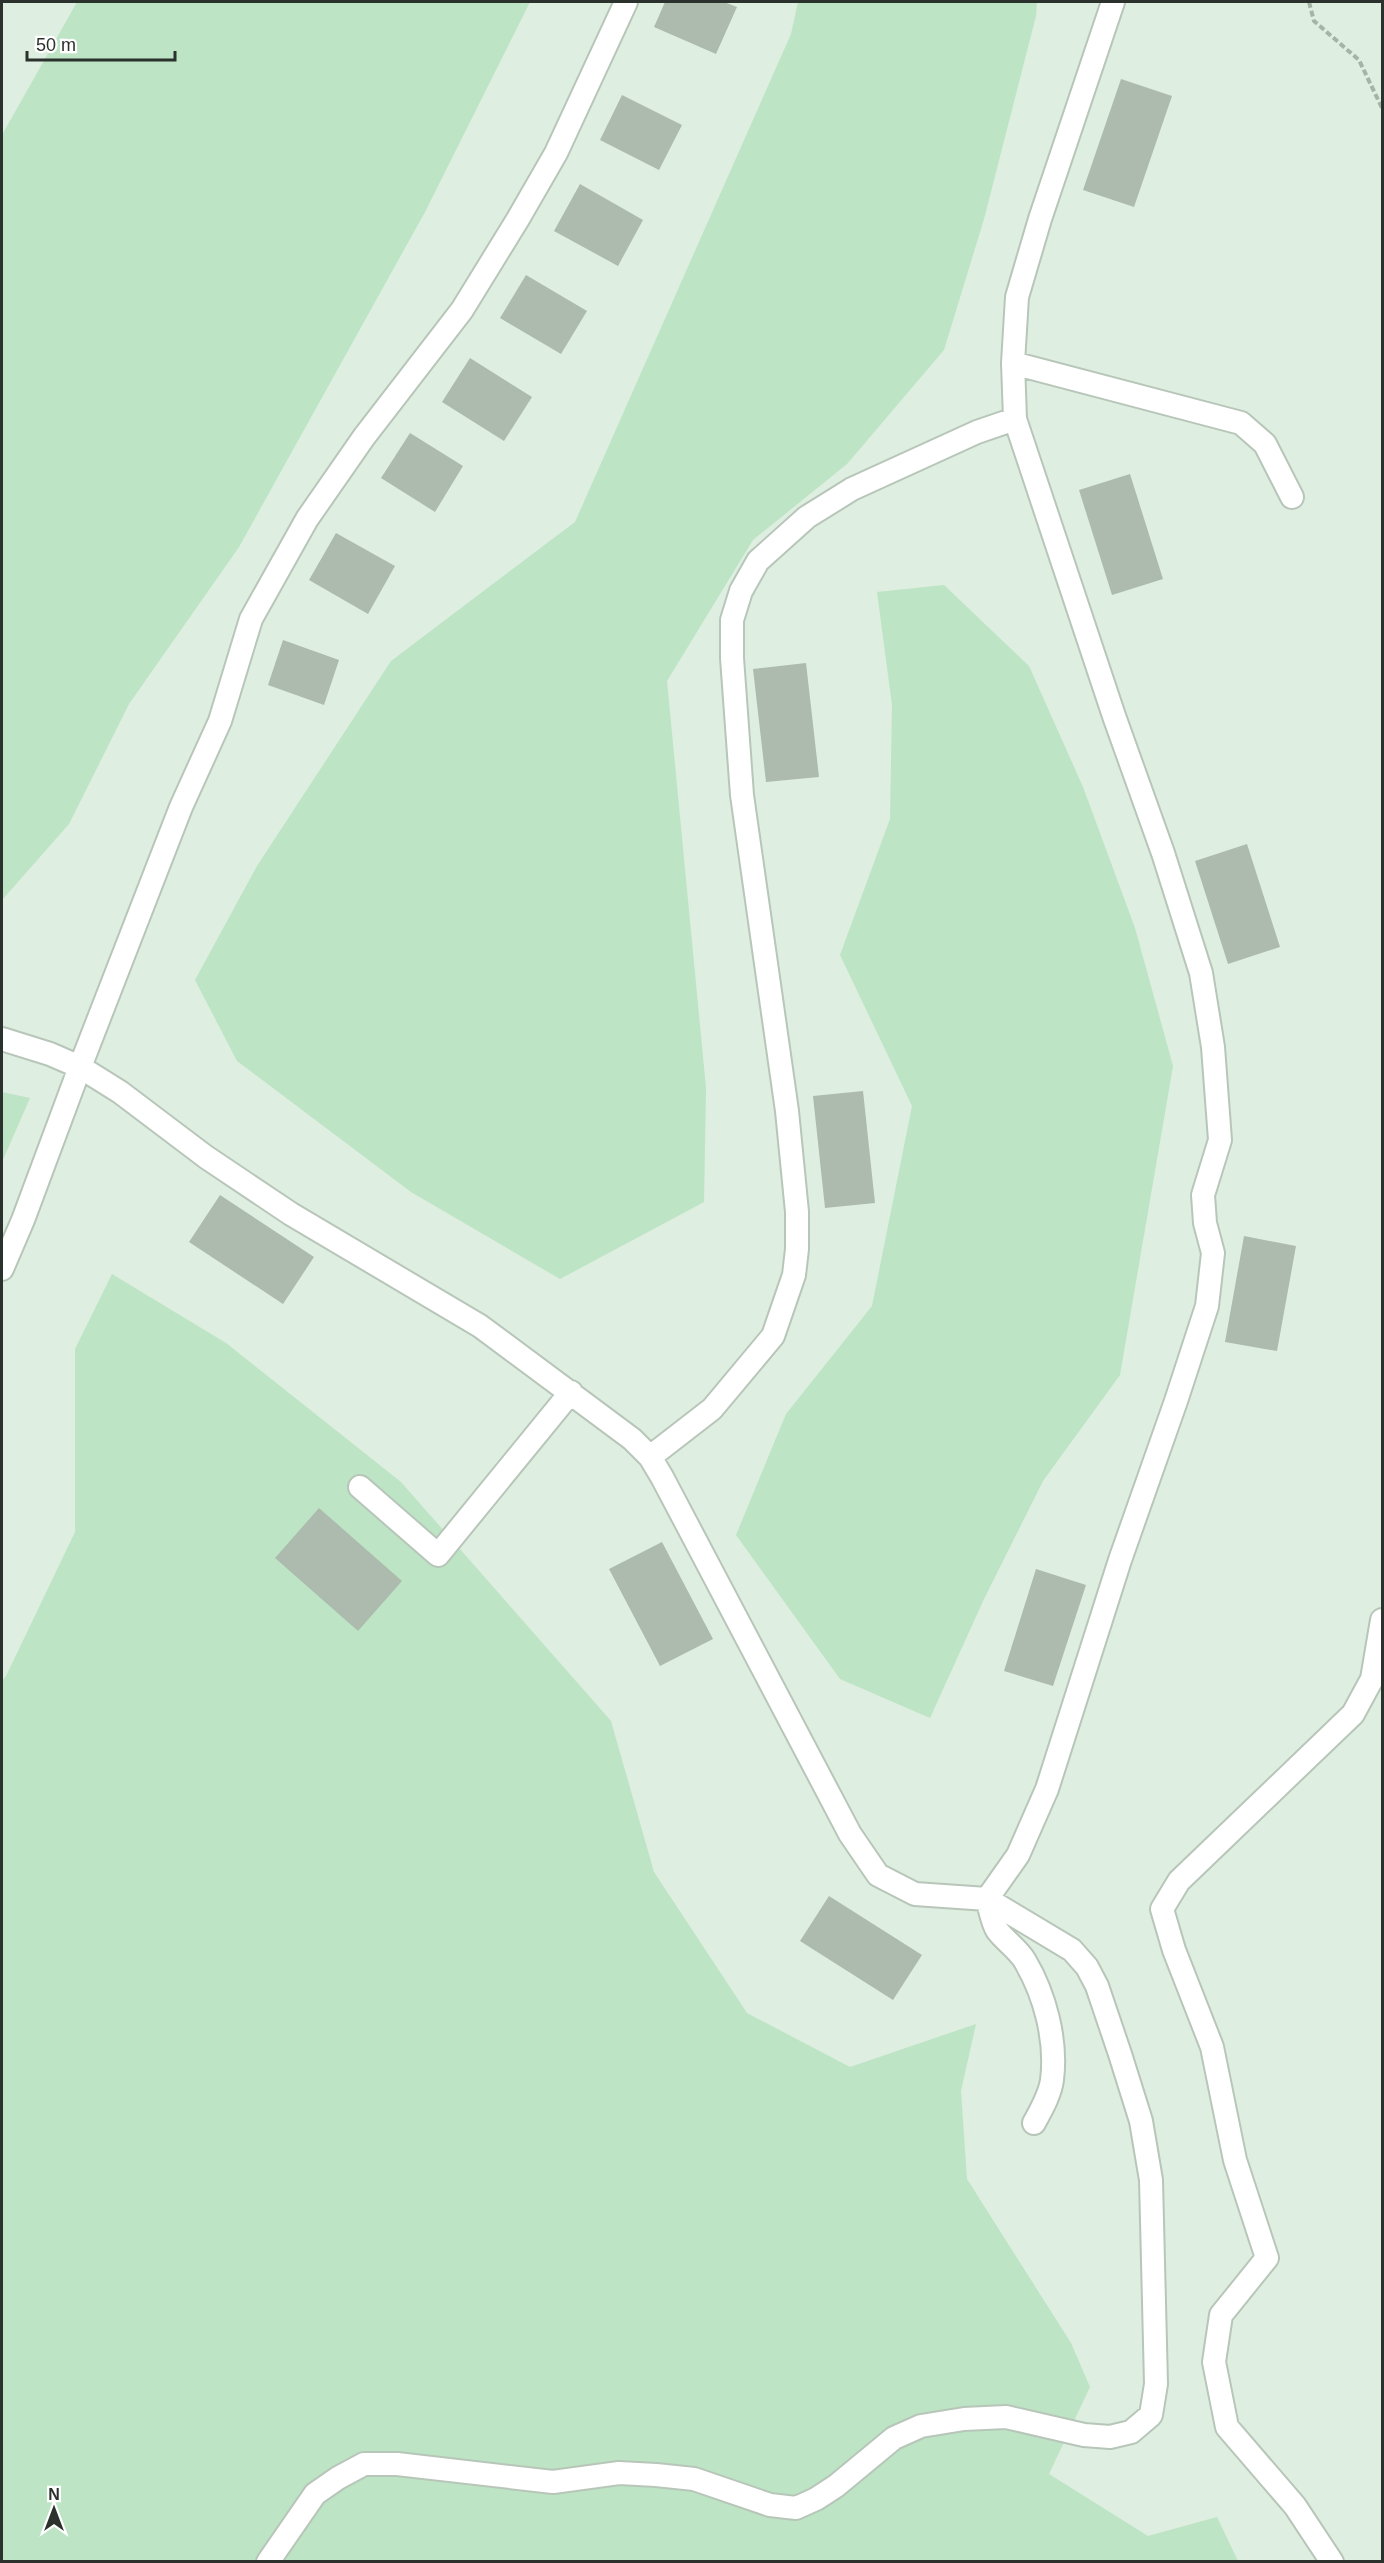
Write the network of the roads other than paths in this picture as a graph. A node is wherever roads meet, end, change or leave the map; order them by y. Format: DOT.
graph roads {
  1 [pos="626,2"];
  2 [pos="1113,2"];
  3 [pos="1013,363"];
  4 [pos="1014,419"];
  5 [pos="1292,498"];
  6 [pos="2,1040"];
  7 [pos="80,1067"];
  8 [pos="2,1269"];
  9 [pos="571,1392"];
  10 [pos="650,1457"];
  11 [pos="360,1487"];
  12 [pos="1383,1620"];
  13 [pos="987,1899"];
  14 [pos="1034,2123"];
  15 [pos="268,2562"];
  16 [pos="1332,2562"];
  1 -- 7 [label="street"];
  2 -- 3 [label="street"];
  3 -- 4 [label="street"];
  3 -- 5 [label="street"];
  4 -- 10 [label="street"];
  4 -- 13 [label="street"];
  6 -- 7 [label="street"];
  7 -- 8 [label="street"];
  7 -- 9 [label="street"];
  9 -- 10 [label="street"];
  9 -- 11 [label="street"];
  10 -- 13 [label="street"];
  12 -- 16 [label="street"];
  13 -- 14 [label="street"];
  13 -- 15 [label="street"];
}
